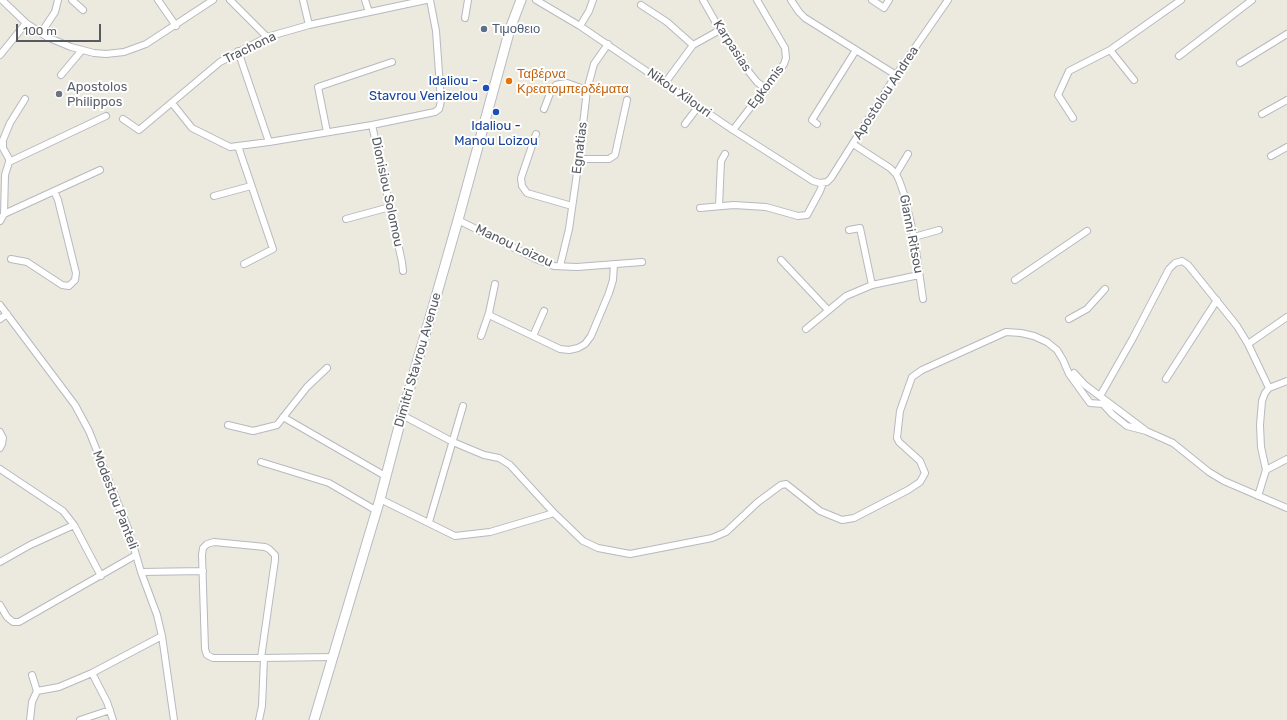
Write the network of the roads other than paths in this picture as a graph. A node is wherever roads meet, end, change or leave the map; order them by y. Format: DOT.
graph roads {
  1 [pos="2,0"];
  2 [pos="58,0"];
  3 [pos="72,0"];
  4 [pos="158,0"];
  5 [pos="213,0"];
  6 [pos="230,0"];
  7 [pos="303,0"];
  8 [pos="365,0"];
  9 [pos="426,0"];
  10 [pos="430,0"];
  11 [pos="468,0"];
  12 [pos="521,0"];
  13 [pos="536,0"];
  14 [pos="593,0"];
  15 [pos="703,0"];
  16 [pos="757,0"];
  17 [pos="791,0"];
  18 [pos="872,0"];
  19 [pos="889,0"];
  20 [pos="948,0"];
  21 [pos="1181,0"];
  22 [pos="1252,0"];
  23 [pos="641,6"];
  24 [pos="83,10"];
  25 [pos="369,12"];
  26 [pos="465,18"];
  27 [pos="26,23"];
  28 [pos="309,25"];
  29 [pos="176,26"];
  30 [pos="580,26"];
  31 [pos="720,30"];
  32 [pos="41,33"];
  33 [pos="1287,34"];
  34 [pos="267,37"];
  35 [pos="608,44"];
  36 [pos="693,45"];
  37 [pos="82,50"];
  38 [pos="856,50"];
  39 [pos="1110,50"];
  40 [pos="238,51"];
  41 [pos="0,55"];
  42 [pos="1179,56"];
  43 [pos="392,62"];
  44 [pos="1240,63"];
  45 [pos="61,75"];
  46 [pos="896,75"];
  47 [pos="1134,80"];
  48 [pos="665,83"];
  49 [pos="765,88"];
  50 [pos="586,90"];
  51 [pos="25,99"];
  52 [pos="627,100"];
  53 [pos="1287,100"];
  54 [pos="172,102"];
  55 [pos="698,107"];
  56 [pos="544,109"];
  57 [pos="1262,114"];
  58 [pos="106,116"];
  59 [pos="1073,118"];
  60 [pos="123,119"];
  61 [pos="685,124"];
  62 [pos="817,124"];
  63 [pos="372,126"];
  64 [pos="733,130"];
  65 [pos="327,132"];
  66 [pos="536,134"];
  67 [pos="269,142"];
  68 [pos="854,144"];
  69 [pos="238,146"];
  70 [pos="1287,146"];
  71 [pos="725,154"];
  72 [pos="908,154"];
  73 [pos="1271,156"];
  74 [pos="579,159"];
  75 [pos="9,162"];
  76 [pos="100,170"];
  77 [pos="896,174"];
  78 [pos="823,183"];
  79 [pos="251,186"];
  80 [pos="54,191"];
  81 [pos="214,196"];
  82 [pos="572,206"];
  83 [pos="719,206"];
  84 [pos="390,207"];
  85 [pos="700,208"];
  86 [pos="4,214"];
  87 [pos="346,219"];
  88 [pos="458,220"];
  89 [pos="0,221"];
  90 [pos="849,230"];
  91 [pos="939,230"];
  92 [pos="1087,231"];
  93 [pos="914,237"];
  94 [pos="11,259"];
  95 [pos="781,260"];
  96 [pos="642,262"];
  97 [pos="244,264"];
  98 [pos="614,264"];
  99 [pos="560,266"];
  100 [pos="403,271"];
  101 [pos="919,275"];
  102 [pos="1015,280"];
  103 [pos="495,284"];
  104 [pos="872,285"];
  105 [pos="1105,289"];
  106 [pos="923,299"];
  107 [pos="1217,300"];
  108 [pos="0,305"];
  109 [pos="828,310"];
  110 [pos="544,311"];
  111 [pos="489,313"];
  112 [pos="7,314"];
  113 [pos="1287,317"];
  114 [pos="0,319"];
  115 [pos="1069,319"];
  116 [pos="806,329"];
  117 [pos="481,336"];
  118 [pos="534,336"];
  119 [pos="1248,344"];
  120 [pos="327,368"];
  121 [pos="1074,373"];
  122 [pos="1166,379"];
  123 [pos="1287,381"];
  124 [pos="1269,388"];
  125 [pos="1100,396"];
  126 [pos="463,406"];
  127 [pos="1108,406"];
  128 [pos="402,415"];
  129 [pos="283,417"];
  130 [pos="228,425"];
  131 [pos="0,432"];
  132 [pos="453,442"];
  133 [pos="0,448"];
  134 [pos="1287,459"];
  135 [pos="261,462"];
  136 [pos="0,469"];
  137 [pos="1266,470"];
  138 [pos="387,477"];
  139 [pos="1258,496"];
  140 [pos="380,499"];
  141 [pos="1287,508"];
  142 [pos="377,511"];
  143 [pos="554,513"];
  144 [pos="429,522"];
  145 [pos="74,525"];
  146 [pos="136,555"];
  147 [pos="0,562"];
  148 [pos="203,571"];
  149 [pos="142,572"];
  150 [pos="101,576"];
  151 [pos="0,605"];
  152 [pos="162,636"];
  153 [pos="333,657"];
  154 [pos="262,658"];
  155 [pos="92,673"];
  156 [pos="32,675"];
  157 [pos="37,691"];
  158 [pos="110,710"];
  159 [pos="30,720"];
  160 [pos="80,720"];
  161 [pos="113,720"];
  162 [pos="174,720"];
  163 [pos="259,720"];
  164 [pos="314,720"];
  1 -- 27 [label="street"];
  2 -- 32 [label="street"];
  3 -- 24 [label="street"];
  4 -- 29 [label="street"];
  5 -- 29 [label="street"];
  6 -- 34 [label="street"];
  7 -- 28 [label="street"];
  8 -- 25 [label="street"];
  9 -- 25 [label="street, Trachona"];
  10 -- 63 [label="street, Dionisiou Solomou"];
  11 -- 26 [label="street"];
  12 -- 88 [label="main road, Dimitri Stavrou Avenue"];
  13 -- 30 [label="street, Nikou Xilouri"];
  14 -- 30 [label="street"];
  15 -- 31 [label="street, Karpasias"];
  16 -- 49 [label="street, Egkomis"];
  17 -- 38 [label="street"];
  18 -- 19 [label="street"];
  20 -- 46 [label="street, Apostolou Andrea"];
  21 -- 39 [label="street"];
  22 -- 42 [label="street"];
  23 -- 36 [label="street"];
  25 -- 28 [label="street, Trachona"];
  27 -- 32 [label="street"];
  27 -- 41 [label="street"];
  28 -- 34 [label="street, Trachona"];
  29 -- 37 [label="street"];
  30 -- 35 [label="street, Nikou Xilouri"];
  31 -- 36 [label="street"];
  31 -- 49 [label="street, Karpasias"];
  32 -- 37 [label="street"];
  33 -- 44 [label="street"];
  34 -- 40 [label="street, Trachona"];
  35 -- 48 [label="street, Nikou Xilouri"];
  35 -- 50 [label="street, Egnatias"];
  36 -- 48 [label="street"];
  37 -- 45 [label="street"];
  38 -- 46 [label="street"];
  38 -- 62 [label="street"];
  39 -- 47 [label="street"];
  39 -- 59 [label="street"];
  40 -- 54 [label="street, Trachona"];
  40 -- 67 [label="street"];
  43 -- 65 [label="street"];
  46 -- 68 [label="street, Apostolou Andrea"];
  48 -- 55 [label="street, Nikou Xilouri"];
  49 -- 64 [label="street, Egkomis"];
  50 -- 56 [label="street"];
  50 -- 74 [label="street, Egnatias"];
  51 -- 75 [label="street"];
  52 -- 74 [label="street"];
  53 -- 57 [label="street"];
  54 -- 60 [label="street, Trachona"];
  54 -- 69 [label="street"];
  55 -- 61 [label="street"];
  55 -- 64 [label="street, Nikou Xilouri"];
  58 -- 75 [label="street"];
  63 -- 65 [label="street"];
  63 -- 84 [label="street, Dionisiou Solomou"];
  64 -- 78 [label="street, Nikou Xilouri"];
  65 -- 67 [label="street"];
  66 -- 82 [label="street"];
  67 -- 69 [label="street"];
  68 -- 77 [label="street, Gianni Ritsou"];
  68 -- 78 [label="street, Apostolou Andrea"];
  69 -- 79 [label="street"];
  70 -- 73 [label="street"];
  71 -- 83 [label="street"];
  72 -- 77 [label="street"];
  74 -- 82 [label="street, Egnatias"];
  75 -- 86 [label="street"];
  76 -- 80 [label="street"];
  77 -- 93 [label="street, Gianni Ritsou"];
  78 -- 83 [label="street, Apostolou Andrea"];
  79 -- 81 [label="street"];
  79 -- 97 [label="street"];
  80 -- 86 [label="street"];
  80 -- 94 [label="street"];
  82 -- 99 [label="street, Egnatias"];
  83 -- 85 [label="street"];
  84 -- 87 [label="street"];
  84 -- 100 [label="street, Dionisiou Solomou"];
  86 -- 89 [label="street"];
  88 -- 99 [label="street, Manou Loizou"];
  88 -- 128 [label="main road, Dimitri Stavrou Avenue"];
  90 -- 104 [label="street"];
  91 -- 93 [label="street"];
  92 -- 102 [label="street"];
  93 -- 101 [label="street, Gianni Ritsou"];
  95 -- 109 [label="street"];
  96 -- 98 [label="street, Manou Loizou"];
  98 -- 99 [label="street, Manou Loizou"];
  98 -- 118 [label="street"];
  101 -- 104 [label="street"];
  101 -- 106 [label="street, Gianni Ritsou"];
  103 -- 111 [label="street"];
  104 -- 109 [label="street"];
  105 -- 115 [label="street"];
  107 -- 119 [label="street"];
  107 -- 122 [label="street"];
  107 -- 125 [label="street"];
  108 -- 112 [label="street, Modestou Panteli"];
  109 -- 116 [label="street"];
  110 -- 118 [label="street"];
  111 -- 117 [label="street"];
  111 -- 118 [label="street"];
  112 -- 114 [label="street"];
  112 -- 146 [label="street, Modestou Panteli"];
  113 -- 119 [label="street"];
  119 -- 124 [label="street"];
  120 -- 129 [label="street"];
  121 -- 125 [label="street"];
  123 -- 124 [label="street"];
  124 -- 137 [label="street"];
  125 -- 127 [label="street"];
  126 -- 132 [label="street"];
  127 -- 139 [label="street"];
  127 -- 143 [label="street"];
  128 -- 132 [label="street"];
  128 -- 138 [label="main road, Dimitri Stavrou Avenue"];
  129 -- 130 [label="street"];
  129 -- 138 [label="street"];
  131 -- 133 [label="street"];
  132 -- 143 [label="street"];
  132 -- 144 [label="street"];
  134 -- 137 [label="street"];
  135 -- 142 [label="street"];
  136 -- 145 [label="street"];
  137 -- 139 [label="street"];
  138 -- 140 [label="main road, Dimitri Stavrou Avenue"];
  139 -- 141 [label="street"];
  140 -- 142 [label="main road, Dimitri Stavrou Avenue"];
  140 -- 144 [label="street"];
  142 -- 153 [label="main road, Dimitri Stavrou Avenue"];
  143 -- 144 [label="street"];
  145 -- 147 [label="street"];
  145 -- 150 [label="street"];
  146 -- 149 [label="street, Modestou Panteli"];
  146 -- 150 [label="street"];
  148 -- 149 [label="street"];
  148 -- 154 [label="street"];
  148 -- 154 [label="street"];
  149 -- 152 [label="street, Modestou Panteli"];
  150 -- 151 [label="street"];
  152 -- 155 [label="street"];
  152 -- 162 [label="street, Modestou Panteli"];
  153 -- 154 [label="street"];
  153 -- 164 [label="main road, Dimitri Stavrou Avenue"];
  154 -- 163 [label="street"];
  155 -- 157 [label="street"];
  155 -- 158 [label="street"];
  156 -- 157 [label="street"];
  157 -- 159 [label="street"];
  158 -- 160 [label="street"];
  158 -- 161 [label="street"];
}
